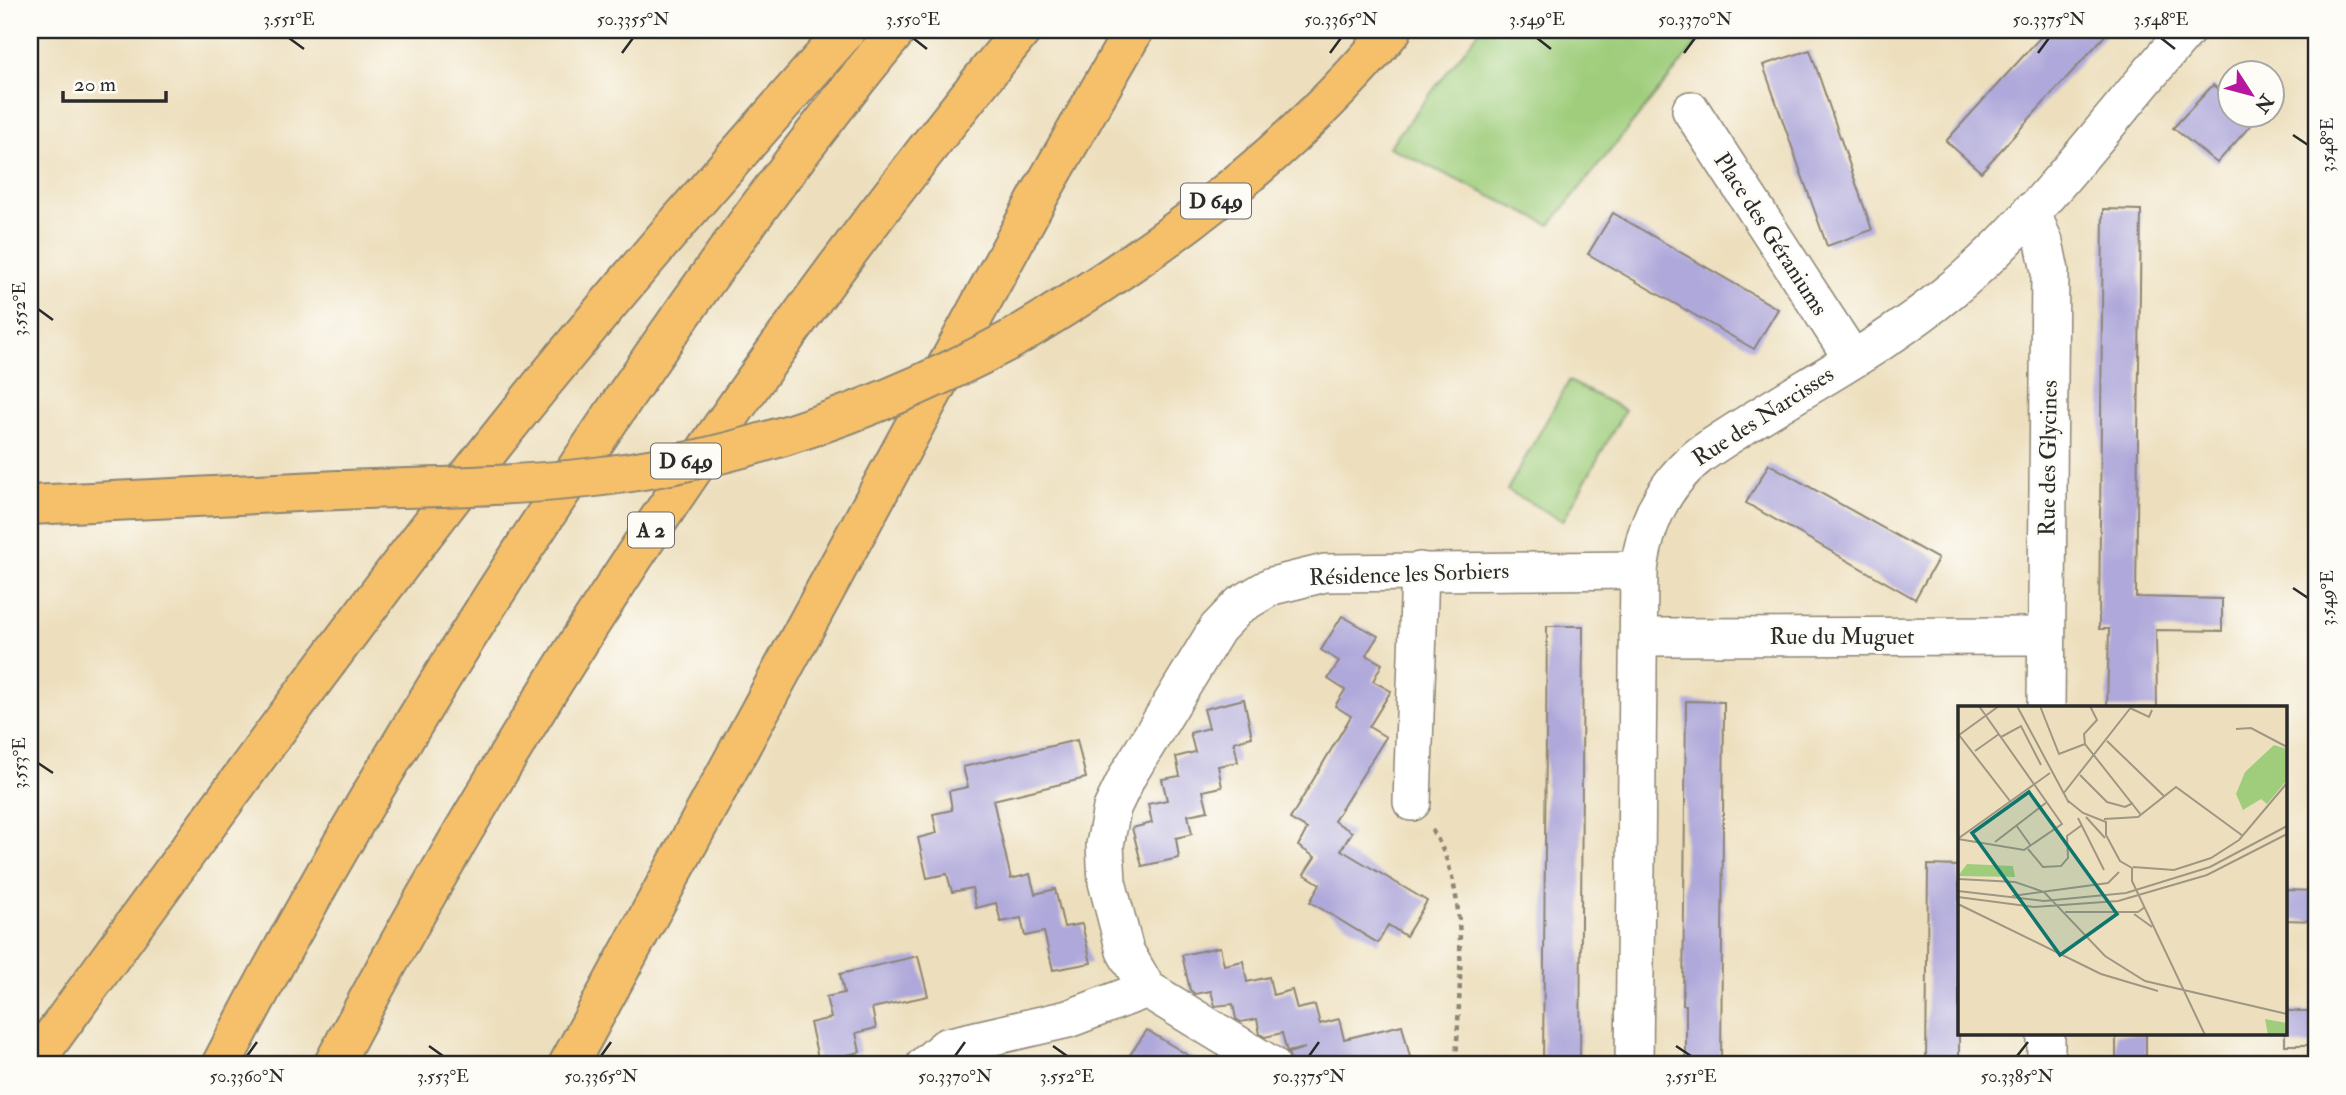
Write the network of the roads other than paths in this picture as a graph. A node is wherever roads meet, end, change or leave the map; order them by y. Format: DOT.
graph roads {
  1 [pos="847,30"];
  2 [pos="897,30"];
  3 [pos="1022,30"];
  4 [pos="1133,30"];
  5 [pos="1392,30"];
  6 [pos="2180,32"];
  7 [pos="1691,110"];
  8 [pos="2031,211"];
  9 [pos="1852,358"];
  10 [pos="30,505"];
  11 [pos="1639,570"];
  12 [pos="1420,571"];
  13 [pos="2046,636"];
  14 [pos="1638,637"];
  15 [pos="2046,706"];
  16 [pos="1412,802"];
  17 [pos="1147,989"];
  18 [pos="2046,1036"];
  19 [pos="32,1065"];
  20 [pos="221,1065"];
  21 [pos="332,1065"];
  22 [pos="568,1065"];
  23 [pos="925,1065"];
  24 [pos="1271,1065"];
  25 [pos="1634,1065"];
  26 [pos="2046,1065"];
  1 -- 19 [label="highway"];
  2 -- 20 [label="highway"];
  3 -- 21 [label="highway, A 2"];
  4 -- 22 [label="highway"];
  5 -- 10 [label="highway, D 649, bridge"];
  6 -- 8 [label="street, Rue des Narcisses"];
  7 -- 9 [label="street, Place des Géraniums"];
  8 -- 9 [label="street, Rue des Narcisses"];
  8 -- 13 [label="street, Rue des Glycines"];
  9 -- 11 [label="street, Rue des Narcisses"];
  11 -- 12 [label="street, Résidence les Sorbiers"];
  11 -- 14 [label="street, Rue des Narcisses"];
  12 -- 16 [label="street"];
  12 -- 17 [label="street, Résidence les Sorbiers"];
  13 -- 14 [label="street, Rue du Muguet"];
  13 -- 15 [label="street, Rue des Glycines"];
  14 -- 25 [label="street, Rue des Narcisses"];
  17 -- 23 [label="street"];
  17 -- 24 [label="street, Résidence les Sorbiers"];
  18 -- 26 [label="street"];
}
